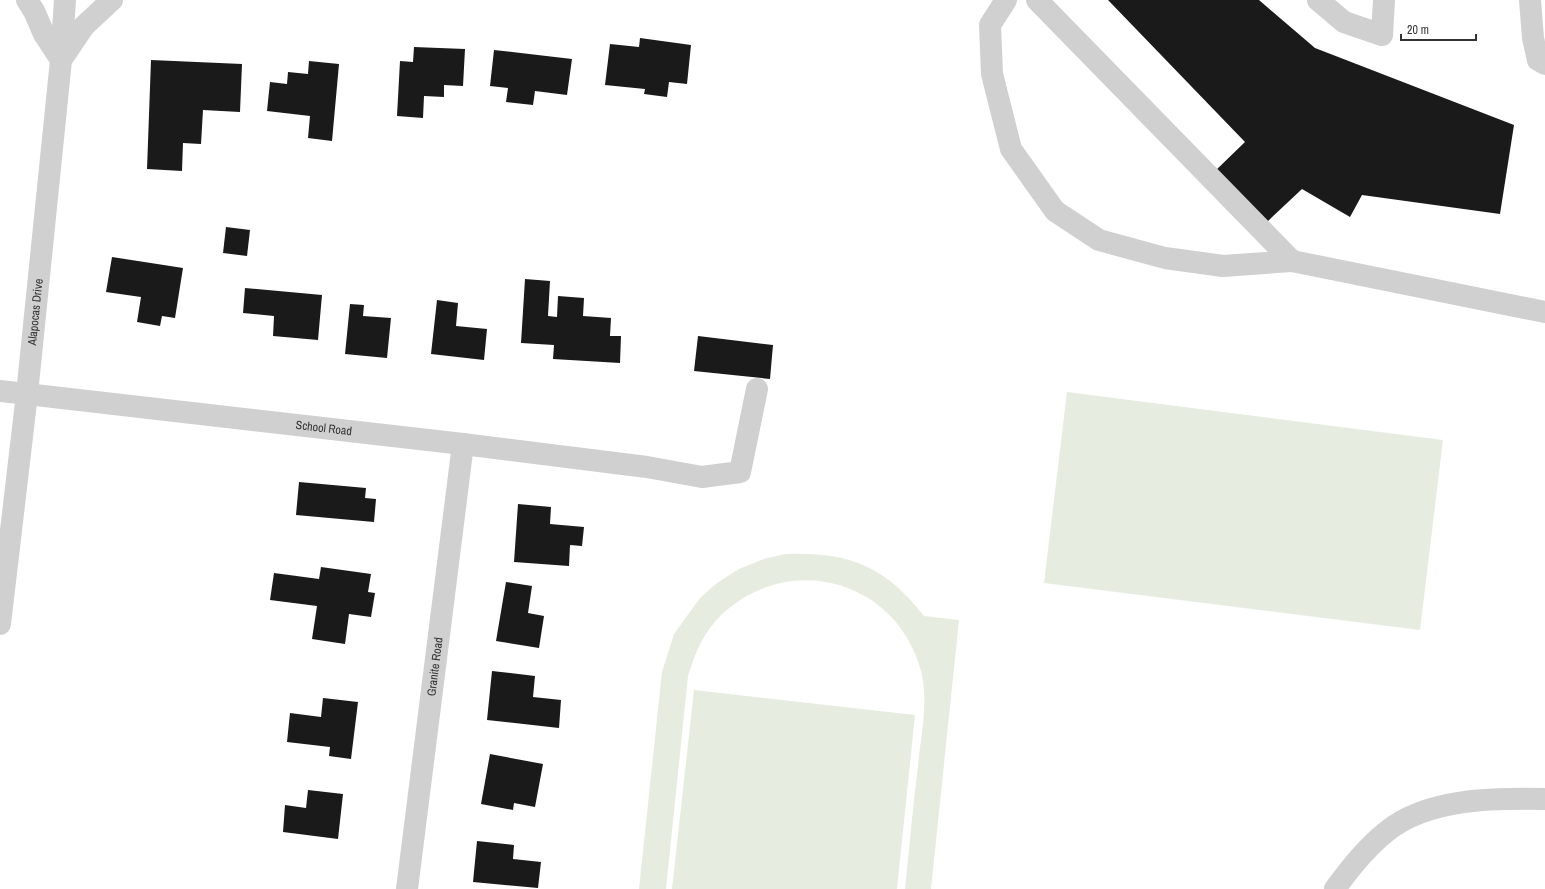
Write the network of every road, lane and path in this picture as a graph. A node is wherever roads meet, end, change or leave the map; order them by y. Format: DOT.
graph roads {
  1 [pos="27,0"];
  2 [pos="65,0"];
  3 [pos="112,0"];
  4 [pos="1006,0"];
  5 [pos="1036,0"];
  6 [pos="1318,0"];
  7 [pos="1384,0"];
  8 [pos="1530,0"];
  9 [pos="61,60"];
  10 [pos="1545,64"];
  11 [pos="1292,261"];
  12 [pos="1545,312"];
  13 [pos="757,389"];
  14 [pos="0,391"];
  15 [pos="27,394"];
  16 [pos="463,444"];
  17 [pos="0,624"];
  18 [pos="1545,799"];
  19 [pos="407,889"];
  20 [pos="1335,889"];
  1 -- 9 [label="street"];
  2 -- 9 [label="street, Alapocas Drive"];
  3 -- 9 [label="street"];
  4 -- 11 [label="street"];
  5 -- 11 [label="street"];
  6 -- 7 [label="street"];
  8 -- 10 [label="street"];
  9 -- 15 [label="street, Alapocas Drive"];
  11 -- 12 [label="street"];
  13 -- 16 [label="street, School Road"];
  14 -- 15 [label="street, School Road"];
  15 -- 16 [label="street, School Road"];
  15 -- 17 [label="street, Alapocas Drive"];
  16 -- 19 [label="street, Granite Road"];
  18 -- 20 [label="street"];
}
